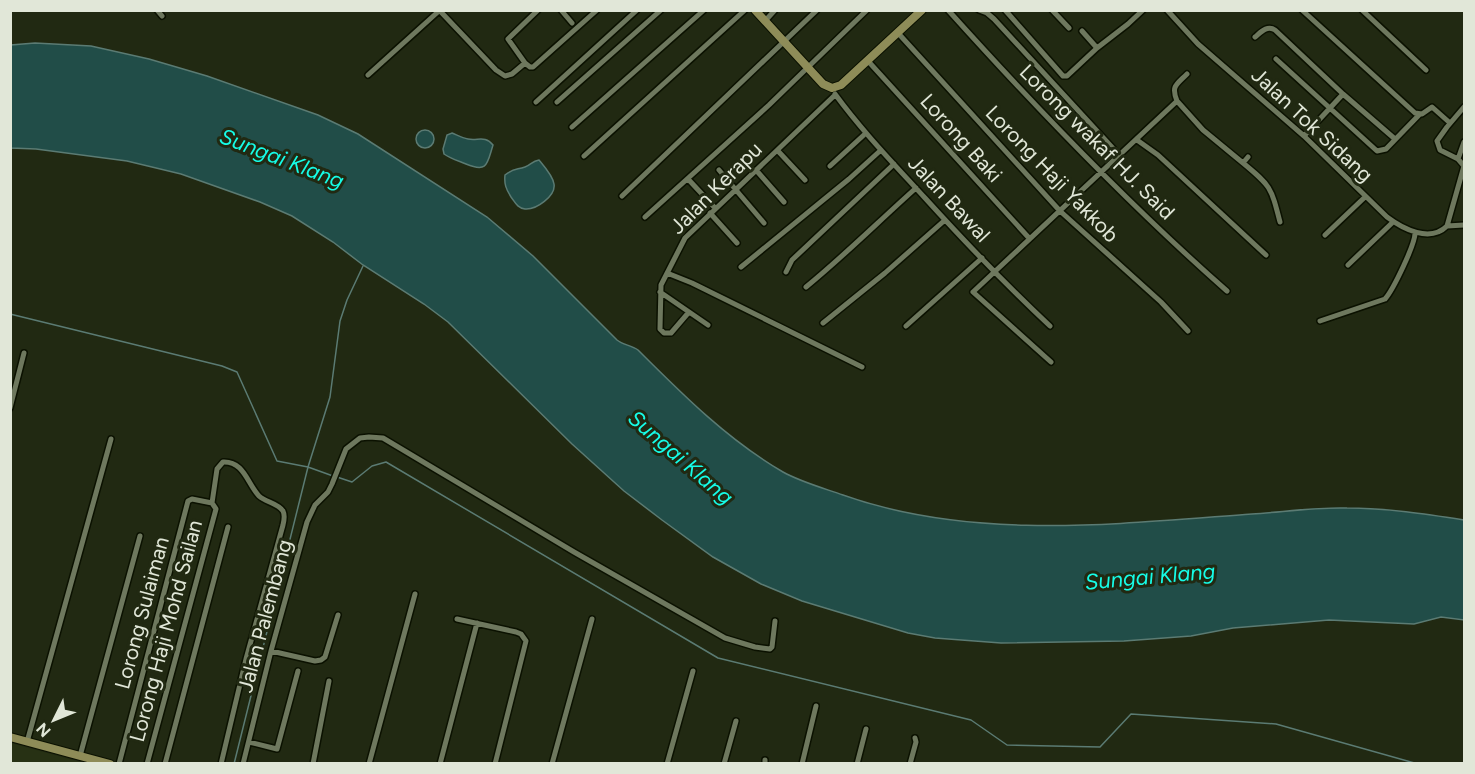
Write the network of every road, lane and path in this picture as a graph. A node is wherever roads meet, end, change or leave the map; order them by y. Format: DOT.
graph roads {
  1 [pos="158,10"];
  2 [pos="537,10"];
  3 [pos="561,10"];
  4 [pos="597,10"];
  5 [pos="636,10"];
  6 [pos="661,10"];
  7 [pos="704,10"];
  8 [pos="745,10"];
  9 [pos="755,10"];
  10 [pos="776,10"];
  11 [pos="817,10"];
  12 [pos="867,10"];
  13 [pos="922,10"];
  14 [pos="948,10"];
  15 [pos="979,10"];
  16 [pos="1005,10"];
  17 [pos="1052,10"];
  18 [pos="1143,10"];
  19 [pos="1302,10"];
  20 [pos="1362,10"];
  21 [pos="440,11"];
  22 [pos="1168,11"];
  23 [pos="162,16"];
  24 [pos="765,21"];
  25 [pos="572,23"];
  26 [pos="1069,28"];
  27 [pos="1082,32"];
  28 [pos="898,33"];
  29 [pos="1255,37"];
  30 [pos="783,41"];
  31 [pos="1097,48"];
  32 [pos="1275,59"];
  33 [pos="868,61"];
  34 [pos="525,63"];
  35 [pos="807,67"];
  36 [pos="1426,70"];
  37 [pos="1062,74"];
  38 [pos="1187,74"];
  39 [pos="368,75"];
  40 [pos="1049,79"];
  41 [pos="834,92"];
  42 [pos="1343,94"];
  43 [pos="1177,101"];
  44 [pos="536,102"];
  45 [pos="557,102"];
  46 [pos="1464,107"];
  47 [pos="1330,109"];
  48 [pos="1419,115"];
  49 [pos="1450,123"];
  50 [pos="572,127"];
  51 [pos="866,133"];
  52 [pos="1304,136"];
  53 [pos="1395,139"];
  54 [pos="1137,140"];
  55 [pos="1464,142"];
  56 [pos="881,150"];
  57 [pos="778,151"];
  58 [pos="584,156"];
  59 [pos="1120,156"];
  60 [pos="1248,157"];
  61 [pos="1458,159"];
  62 [pos="1243,163"];
  63 [pos="894,164"];
  64 [pos="830,166"];
  65 [pos="1464,166"];
  66 [pos="719,170"];
  67 [pos="756,170"];
  68 [pos="1100,174"];
  69 [pos="688,179"];
  70 [pos="805,180"];
  71 [pos="916,188"];
  72 [pos="735,189"];
  73 [pos="621,196"];
  74 [pos="1365,196"];
  75 [pos="784,202"];
  76 [pos="715,208"];
  77 [pos="1060,211"];
  78 [pos="710,213"];
  79 [pos="645,218"];
  80 [pos="945,220"];
  81 [pos="1280,222"];
  82 [pos="1393,222"];
  83 [pos="764,223"];
  84 [pos="1464,225"];
  85 [pos="1447,226"];
  86 [pos="1414,232"];
  87 [pos="1325,235"];
  88 [pos="1029,238"];
  89 [pos="737,243"];
  90 [pos="1266,255"];
  91 [pos="982,258"];
  92 [pos="1348,265"];
  93 [pos="741,267"];
  94 [pos="668,270"];
  95 [pos="994,270"];
  96 [pos="786,272"];
  97 [pos="806,287"];
  98 [pos="1227,291"];
  99 [pos="660,292"];
  100 [pos="689,312"];
  101 [pos="1320,321"];
  102 [pos="823,323"];
  103 [pos="708,326"];
  104 [pos="906,326"];
  105 [pos="1050,326"];
  106 [pos="1188,331"];
  107 [pos="24,353"];
  108 [pos="1051,362"];
  109 [pos="862,367"];
  110 [pos="10,408"];
  111 [pos="111,439"];
  112 [pos="214,505"];
  113 [pos="228,527"];
  114 [pos="140,536"];
  115 [pos="415,594"];
  116 [pos="338,615"];
  117 [pos="458,619"];
  118 [pos="592,619"];
  119 [pos="775,621"];
  120 [pos="477,623"];
  121 [pos="271,651"];
  122 [pos="298,671"];
  123 [pos="693,671"];
  124 [pos="328,681"];
  125 [pos="816,706"];
  126 [pos="736,721"];
  127 [pos="866,729"];
  128 [pos="10,737"];
  129 [pos="915,738"];
  130 [pos="27,742"];
  131 [pos="249,742"];
  132 [pos="80,756"];
  133 [pos="243,762"];
  134 [pos="110,764"];
  135 [pos="119,764"];
  136 [pos="147,764"];
  137 [pos="165,764"];
  138 [pos="220,764"];
  139 [pos="252,764"];
  140 [pos="313,764"];
  141 [pos="369,764"];
  142 [pos="440,764"];
  143 [pos="495,764"];
  144 [pos="552,764"];
  145 [pos="667,764"];
  146 [pos="724,764"];
  147 [pos="802,764"];
  148 [pos="857,764"];
  149 [pos="910,764"];
  1 -- 23 [label="street"];
  2 -- 34 [label="street"];
  3 -- 25 [label="street"];
  4 -- 34 [label="street"];
  5 -- 44 [label="street"];
  6 -- 45 [label="street"];
  7 -- 50 [label="street"];
  8 -- 58 [label="street"];
  9 -- 24 [label="street"];
  10 -- 24 [label="street"];
  11 -- 30 [label="street"];
  12 -- 35 [label="street"];
  13 -- 28 [label="street"];
  14 -- 68 [label="street, Lorong wakaf HJ. Said"];
  15 -- 40 [label="street"];
  16 -- 37 [label="street"];
  17 -- 26 [label="street"];
  18 -- 31 [label="street"];
  19 -- 48 [label="street"];
  20 -- 36 [label="street"];
  21 -- 34 [label="street"];
  21 -- 39 [label="street"];
  22 -- 52 [label="street, Jalan Tok Sidang"];
  24 -- 30 [label="street"];
  27 -- 31 [label="street"];
  28 -- 33 [label="street"];
  28 -- 77 [label="street, Lorong Haji Yakkob"];
  29 -- 42 [label="street"];
  30 -- 35 [label="street"];
  30 -- 73 [label="street"];
  31 -- 37 [label="street"];
  32 -- 47 [label="street"];
  33 -- 41 [label="street"];
  33 -- 88 [label="street, Lorong Baki"];
  35 -- 41 [label="street"];
  35 -- 69 [label="street"];
  37 -- 40 [label="street"];
  38 -- 43 [label="street"];
  40 -- 59 [label="street"];
  41 -- 51 [label="street, Jalan Bawal"];
  41 -- 57 [label="street, Jalan Kerapu"];
  42 -- 47 [label="street"];
  42 -- 53 [label="street"];
  43 -- 54 [label="street"];
  43 -- 62 [label="street"];
  46 -- 49 [label="street"];
  47 -- 52 [label="street"];
  47 -- 53 [label="street"];
  48 -- 49 [label="street"];
  48 -- 53 [label="street"];
  49 -- 61 [label="street"];
  51 -- 56 [label="street, Jalan Bawal"];
  51 -- 64 [label="street"];
  52 -- 74 [label="street, Jalan Tok Sidang"];
  54 -- 59 [label="street"];
  54 -- 90 [label="street"];
  55 -- 61 [label="street"];
  56 -- 63 [label="street, Jalan Bawal"];
  56 -- 93 [label="street"];
  57 -- 67 [label="street, Jalan Kerapu"];
  57 -- 70 [label="street"];
  59 -- 68 [label="street"];
  60 -- 62 [label="street"];
  61 -- 65 [label="street"];
  62 -- 81 [label="street"];
  63 -- 71 [label="street, Jalan Bawal"];
  63 -- 96 [label="street"];
  65 -- 85 [label="street"];
  66 -- 72 [label="street"];
  67 -- 72 [label="street, Jalan Kerapu"];
  67 -- 75 [label="street"];
  68 -- 77 [label="street"];
  68 -- 98 [label="street, Lorong wakaf HJ. Said"];
  69 -- 76 [label="street"];
  69 -- 79 [label="street"];
  71 -- 80 [label="street, Jalan Bawal"];
  71 -- 97 [label="street"];
  72 -- 76 [label="street, Jalan Kerapu"];
  72 -- 83 [label="street"];
  74 -- 82 [label="street, Jalan Tok Sidang"];
  74 -- 87 [label="street"];
  76 -- 78 [label="street, Jalan Kerapu"];
  77 -- 88 [label="street"];
  77 -- 106 [label="street, Lorong Haji Yakkob"];
  78 -- 89 [label="street"];
  78 -- 94 [label="street, Jalan Kerapu"];
  80 -- 91 [label="street, Jalan Bawal"];
  80 -- 102 [label="street"];
  82 -- 86 [label="street, Jalan Tok Sidang"];
  82 -- 92 [label="street"];
  84 -- 85 [label="street, Jalan Tok Sidang"];
  85 -- 86 [label="street, Jalan Tok Sidang"];
  86 -- 101 [label="street"];
  88 -- 95 [label="street"];
  91 -- 95 [label="street, Jalan Bawal"];
  91 -- 104 [label="street"];
  94 -- 99 [label="street, Jalan Kerapu"];
  94 -- 109 [label="street"];
  95 -- 105 [label="street, Jalan Bawal"];
  95 -- 108 [label="street"];
  99 -- 100 [label="street"];
  99 -- 100 [label="street, Jalan Kerapu"];
  100 -- 103 [label="street"];
  107 -- 110 [label="street"];
  111 -- 130 [label="street"];
  112 -- 135 [label="street, Lorong Sulaiman"];
  112 -- 136 [label="street, Lorong Haji Mohd Sailan"];
  112 -- 138 [label="street, Lorong Haji Mohd Sailan"];
  113 -- 137 [label="street"];
  114 -- 132 [label="street"];
  115 -- 141 [label="street"];
  116 -- 121 [label="street"];
  117 -- 120 [label="street"];
  118 -- 144 [label="street"];
  119 -- 121 [label="street, Jalan Palembang"];
  120 -- 142 [label="street"];
  120 -- 143 [label="street"];
  121 -- 131 [label="street, Jalan Palembang"];
  122 -- 131 [label="street"];
  123 -- 145 [label="street"];
  124 -- 140 [label="street"];
  125 -- 147 [label="street"];
  126 -- 146 [label="street"];
  127 -- 148 [label="street"];
  128 -- 130 [label="street"];
  129 -- 149 [label="street"];
  130 -- 132 [label="street"];
  131 -- 133 [label="street, Jalan Palembang"];
  132 -- 134 [label="street"];
  133 -- 139 [label="street"];
}
